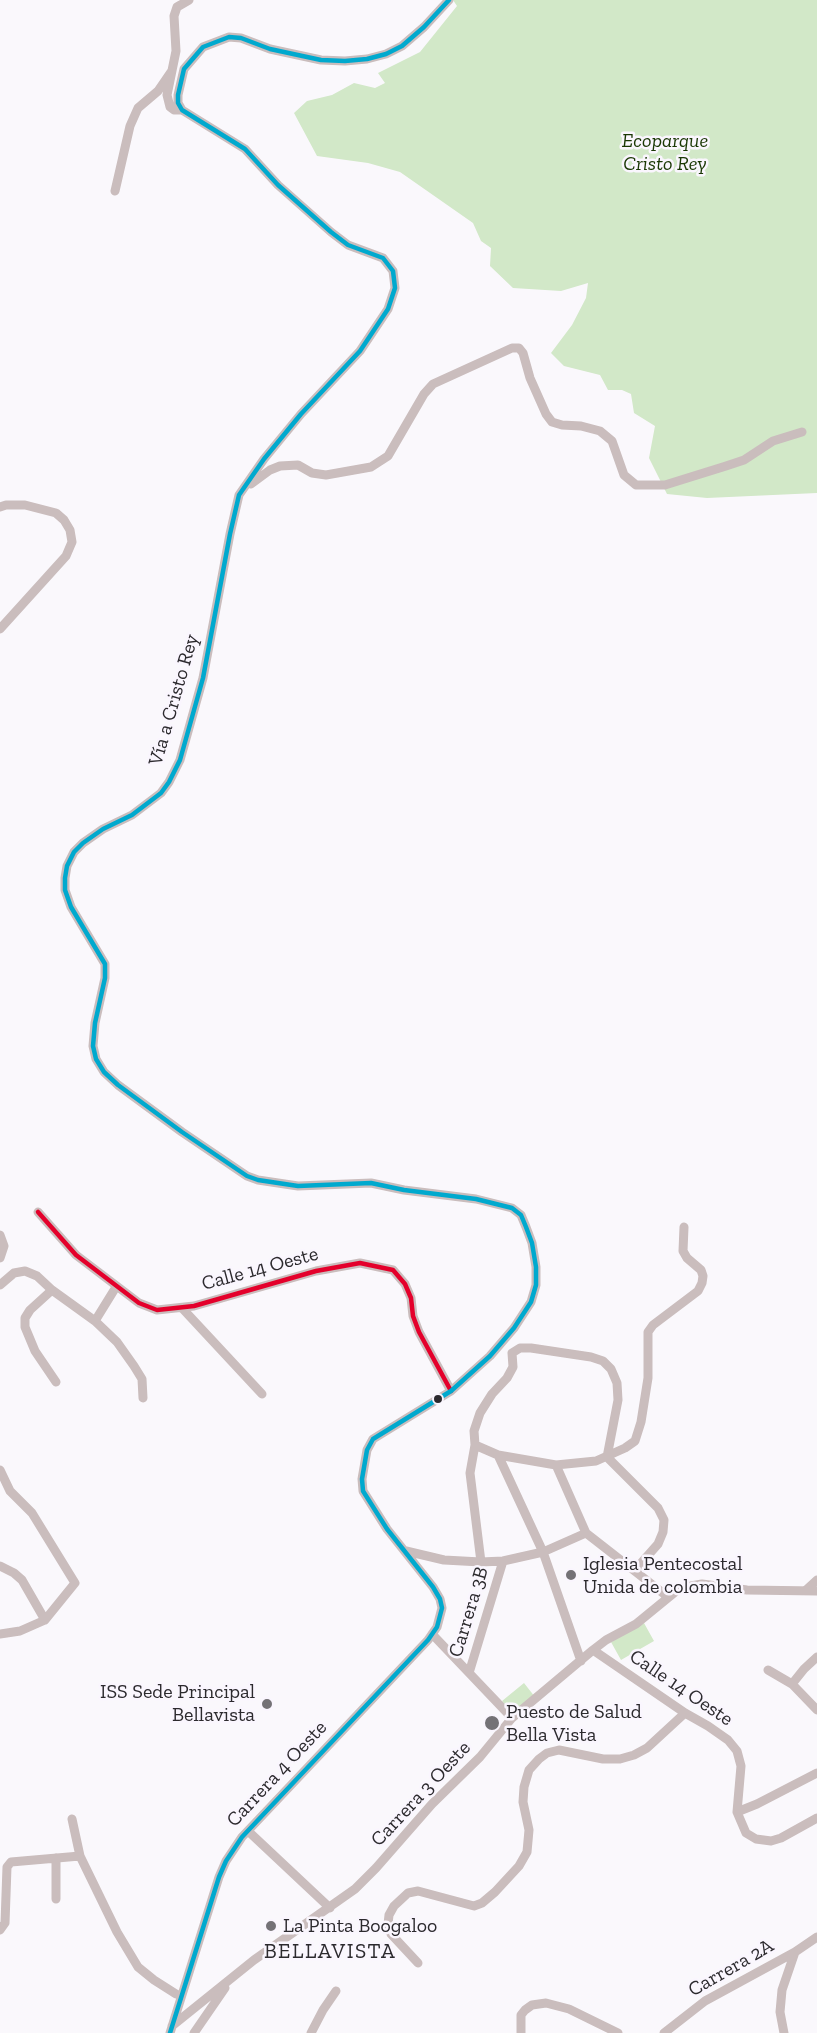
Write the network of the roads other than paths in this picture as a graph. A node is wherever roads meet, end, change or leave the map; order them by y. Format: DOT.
graph roads {
  1 [pos="189,0"];
  2 [pos="449,0"];
  3 [pos="171,72"];
  4 [pos="182,110"];
  5 [pos="115,191"];
  6 [pos="802,432"];
  7 [pos="240,493"];
  8 [pos="0,507"];
  9 [pos="0,629"];
  10 [pos="38,1212"];
  11 [pos="684,1227"];
  12 [pos="0,1235"];
  13 [pos="0,1258"];
  14 [pos="0,1286"];
  15 [pos="116,1287"];
  16 [pos="52,1290"];
  17 [pos="182,1308"];
  18 [pos="95,1321"];
  19 [pos="500,1346"];
  20 [pos="512,1353"];
  21 [pos="56,1382"];
  22 [pos="451,1391"];
  23 [pos="262,1394"];
  24 [pos="143,1398"];
  25 [pos="475,1445"];
  26 [pos="498,1455"];
  27 [pos="607,1457"];
  28 [pos="556,1465"];
  29 [pos="0,1470"];
  30 [pos="586,1533"];
  31 [pos="406,1551"];
  32 [pos="543,1552"];
  33 [pos="503,1561"];
  34 [pos="481,1562"];
  35 [pos="0,1566"];
  36 [pos="635,1569"];
  37 [pos="817,1580"];
  38 [pos="804,1591"];
  39 [pos="817,1591"];
  40 [pos="668,1597"];
  41 [pos="45,1620"];
  42 [pos="0,1634"];
  43 [pos="432,1634"];
  44 [pos="593,1650"];
  45 [pos="817,1658"];
  46 [pos="581,1661"];
  47 [pos="768,1670"];
  48 [pos="470,1673"];
  49 [pos="792,1684"];
  50 [pos="817,1710"];
  51 [pos="685,1713"];
  52 [pos="512,1718"];
  53 [pos="817,1773"];
  54 [pos="737,1812"];
  55 [pos="817,1818"];
  56 [pos="72,1819"];
  57 [pos="248,1831"];
  58 [pos="80,1856"];
  59 [pos="56,1858"];
  60 [pos="56,1899"];
  61 [pos="330,1908"];
  62 [pos="0,1930"];
  63 [pos="817,1937"];
  64 [pos="795,1952"];
  65 [pos="418,1963"];
  66 [pos="233,1976"];
  67 [pos="336,1991"];
  68 [pos="176,1994"];
  69 [pos="171,2030"];
  70 [pos="194,2033"];
  71 [pos="311,2033"];
  72 [pos="521,2033"];
  73 [pos="618,2033"];
  74 [pos="664,2033"];
  75 [pos="784,2033"];
  1 -- 3 [label="street"];
  2 -- 4 [label="street"];
  3 -- 4 [label="street"];
  3 -- 5 [label="street"];
  4 -- 7 [label="street, Vía a Cristo Rey"];
  6 -- 7 [label="street"];
  7 -- 19 [label="street, Vía a Cristo Rey"];
  8 -- 9 [label="street"];
  10 -- 15 [label="street, Calle 14 Oeste"];
  11 -- 27 [label="street"];
  12 -- 13 [label="street"];
  14 -- 16 [label="street"];
  15 -- 17 [label="street, Calle 14 Oeste"];
  15 -- 18 [label="street"];
  16 -- 18 [label="street"];
  16 -- 21 [label="street"];
  17 -- 22 [label="street, Calle 14 Oeste"];
  17 -- 23 [label="street"];
  18 -- 24 [label="street"];
  19 -- 20 [label="street"];
  19 -- 22 [label="street, Vía a Cristo Rey"];
  20 -- 25 [label="street, Carrera 3B"];
  20 -- 27 [label="street"];
  22 -- 31 [label="street, Vía a Cristo Rey"];
  25 -- 26 [label="street"];
  25 -- 34 [label="street, Carrera 3B"];
  26 -- 28 [label="street"];
  26 -- 32 [label="street"];
  27 -- 28 [label="street"];
  27 -- 36 [label="street"];
  28 -- 30 [label="street"];
  29 -- 41 [label="street"];
  30 -- 32 [label="street"];
  30 -- 36 [label="street"];
  31 -- 34 [label="street"];
  31 -- 43 [label="street, Vía a Cristo Rey"];
  32 -- 33 [label="street"];
  32 -- 46 [label="street"];
  33 -- 34 [label="street"];
  33 -- 48 [label="street, Carrera 3B"];
  35 -- 41 [label="street"];
  36 -- 40 [label="street"];
  37 -- 38 [label="street"];
  38 -- 39 [label="street"];
  38 -- 40 [label="street, Carrera 3 Oeste"];
  40 -- 44 [label="street, Carrera 3 Oeste"];
  41 -- 42 [label="street"];
  43 -- 48 [label="street"];
  43 -- 57 [label="street, Carrera 4 Oeste"];
  44 -- 46 [label="street, Carrera 3 Oeste"];
  44 -- 51 [label="street, Calle 14 Oeste"];
  45 -- 49 [label="street"];
  46 -- 52 [label="street, Carrera 3 Oeste"];
  47 -- 49 [label="street"];
  48 -- 52 [label="street"];
  49 -- 50 [label="street"];
  51 -- 54 [label="street, Calle 14 Oeste"];
  51 -- 65 [label="street"];
  52 -- 61 [label="street, Carrera 3 Oeste"];
  53 -- 54 [label="street"];
  54 -- 55 [label="street, Calle 14 Oeste"];
  56 -- 58 [label="street"];
  57 -- 61 [label="street"];
  57 -- 69 [label="street, Carrera 4 Oeste"];
  58 -- 59 [label="street"];
  58 -- 68 [label="street"];
  59 -- 60 [label="street"];
  59 -- 62 [label="street"];
  61 -- 66 [label="street, Carrera 3 Oeste"];
  63 -- 64 [label="street, Carrera 2A"];
  64 -- 74 [label="street, Carrera 2A"];
  64 -- 75 [label="street"];
  66 -- 69 [label="street, Carrera 3 Oeste"];
  66 -- 70 [label="street"];
  67 -- 71 [label="street"];
  72 -- 73 [label="street"];
}
